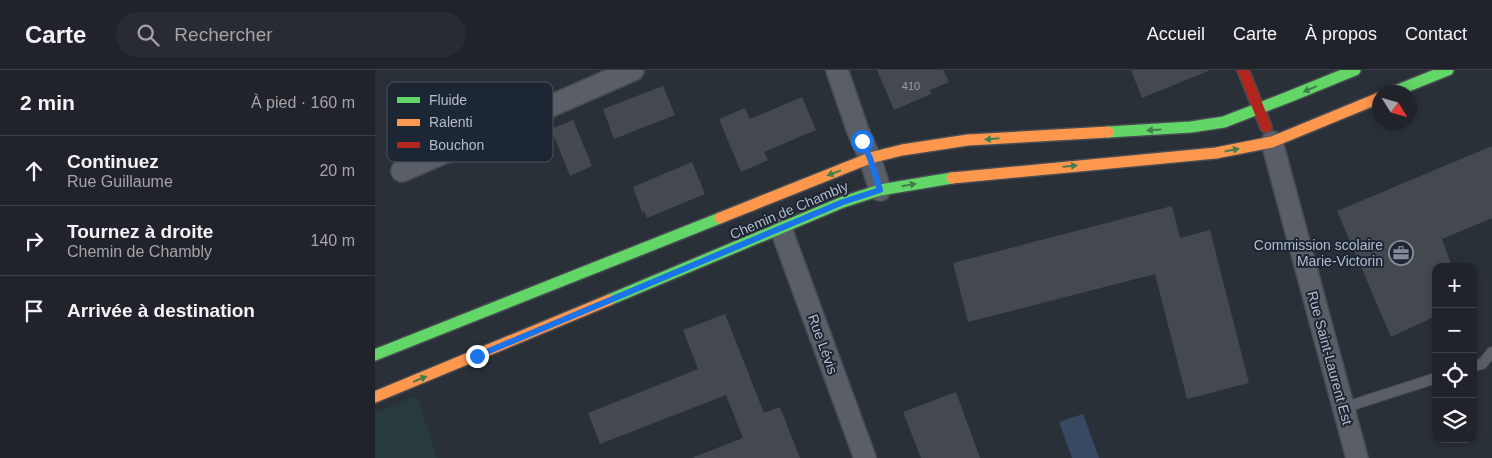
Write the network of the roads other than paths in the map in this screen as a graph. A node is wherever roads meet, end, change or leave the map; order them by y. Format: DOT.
graph roads {
  1 [pos="633,70"];
  2 [pos="837,70"];
  3 [pos="1243,70"];
  4 [pos="1355,70"];
  5 [pos="1448,70"];
  6 [pos="1410,85"];
  7 [pos="1372,101"];
  8 [pos="553,105"];
  9 [pos="1259,110"];
  10 [pos="1272,142"];
  11 [pos="870,158"];
  12 [pos="422,162"];
  13 [pos="401,171"];
  14 [pos="880,190"];
  15 [pos="781,229"];
  16 [pos="1492,352"];
  17 [pos="375,355"];
  18 [pos="1477,365"];
  19 [pos="1432,379"];
  20 [pos="375,397"];
  21 [pos="1343,408"];
  22 [pos="865,458"];
  23 [pos="1357,458"];
  1 -- 8 [label="street"];
  2 -- 11 [label="street"];
  3 -- 9 [label="main road"];
  4 -- 9 [label="main road, Chemin de Chambly, one-way"];
  5 -- 6 [label="main road"];
  7 -- 10 [label="main road, Chemin de Chambly"];
  9 -- 10 [label="main road"];
  9 -- 11 [label="main road, Chemin de Chambly, one-way"];
  14 -- 10 [label="main road, Chemin de Chambly, one-way"];
  10 -- 21 [label="street, Rue Saint-Laurent Est"];
  11 -- 14 [label="street"];
  11 -- 17 [label="main road, Chemin de Chambly, one-way"];
  12 -- 13 [label="street"];
  14 -- 15 [label="main road, Chemin de Chambly"];
  20 -- 15 [label="main road, Chemin de Chambly, one-way"];
  15 -- 22 [label="street, Rue Lévis"];
  16 -- 18 [label="lane"];
  19 -- 21 [label="lane"];
  21 -- 23 [label="street, Rue Saint-Laurent Est"];
}
